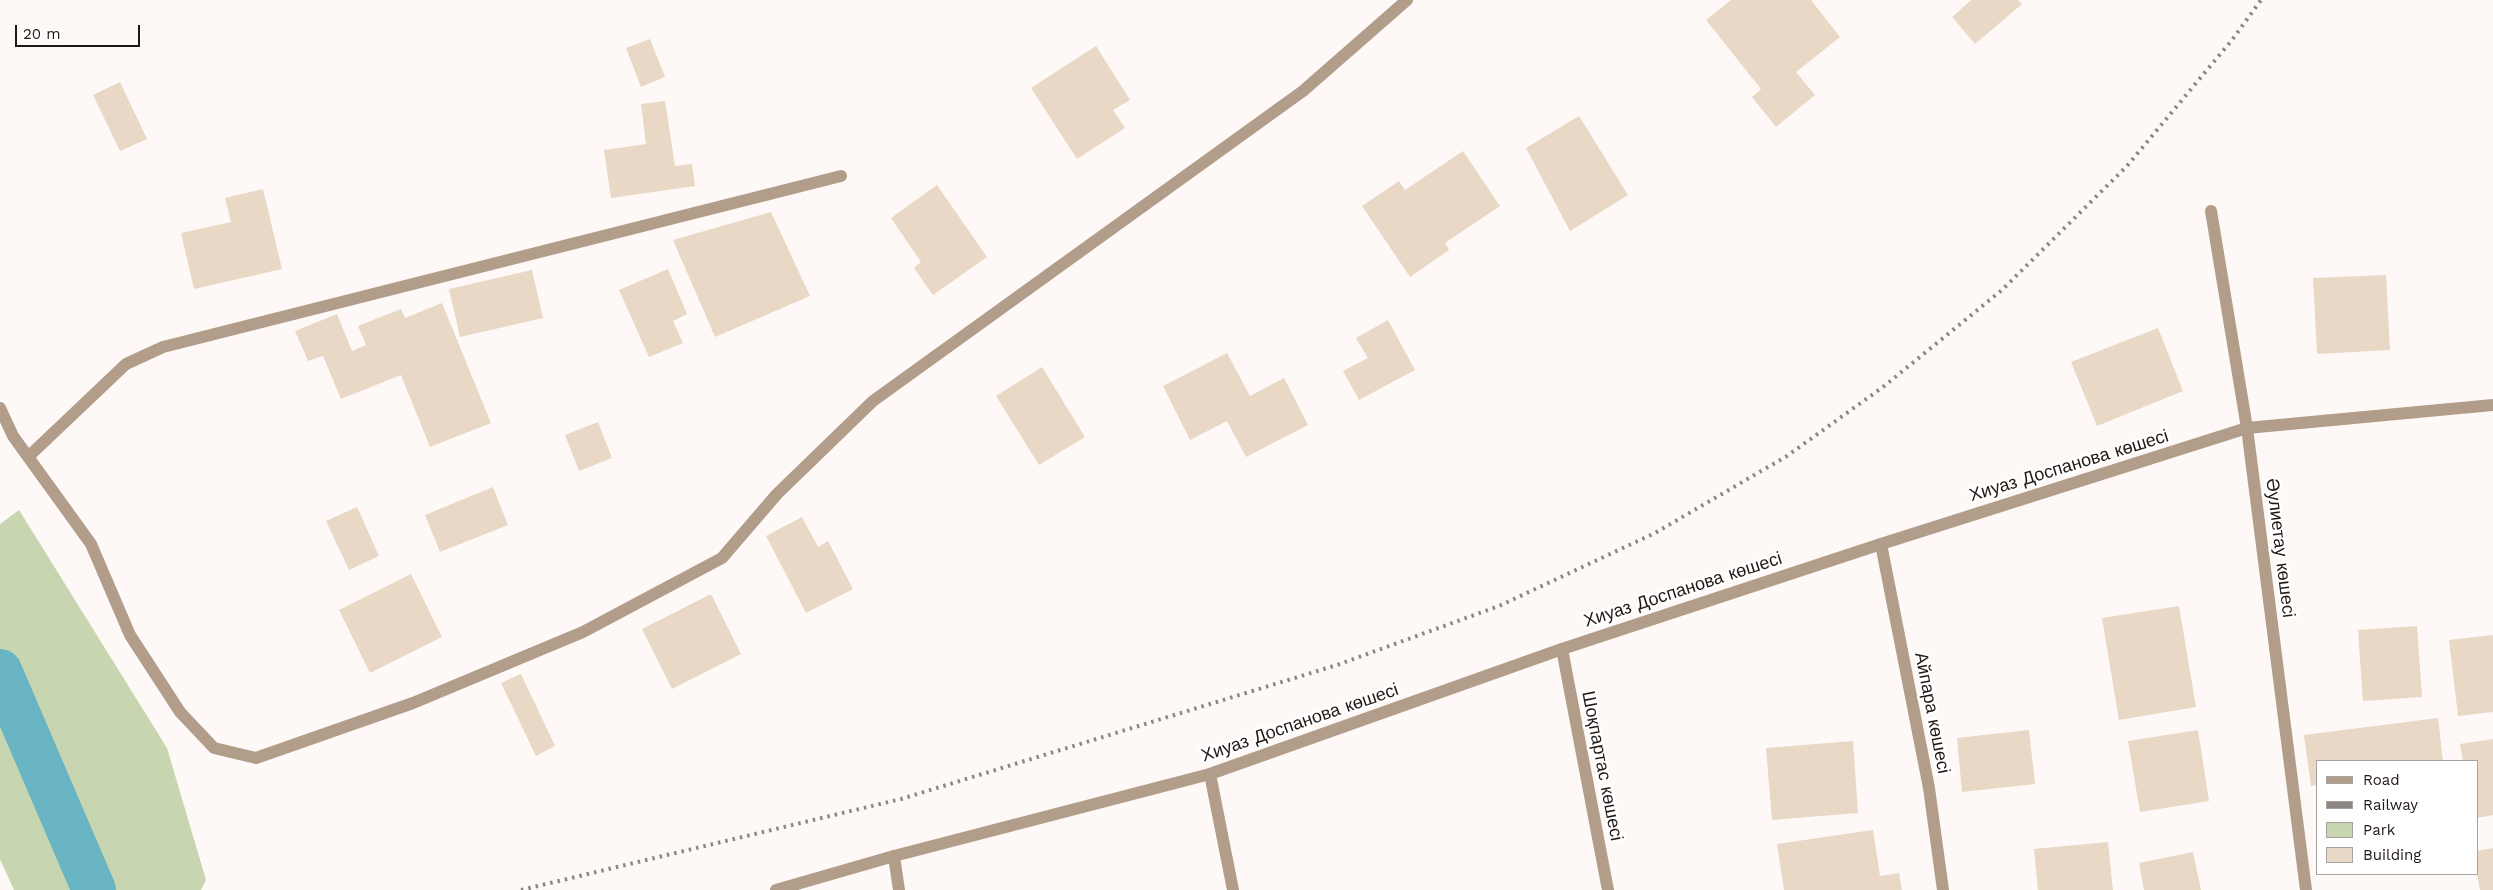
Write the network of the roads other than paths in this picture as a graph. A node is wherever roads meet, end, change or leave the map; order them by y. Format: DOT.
graph roads {
  1 [pos="1407,0"];
  2 [pos="842,176"];
  3 [pos="2211,211"];
  4 [pos="2493,405"];
  5 [pos="0,408"];
  6 [pos="2247,428"];
  7 [pos="28,457"];
  8 [pos="1881,544"];
  9 [pos="1562,649"];
  10 [pos="1210,774"];
  11 [pos="894,856"];
  12 [pos="776,890"];
  13 [pos="899,890"];
  14 [pos="1233,890"];
  15 [pos="1608,890"];
  16 [pos="1943,890"];
  17 [pos="2306,890"];
  1 -- 7 [label="street"];
  2 -- 7 [label="street"];
  3 -- 6 [label="street, Әулиетау көшесі"];
  4 -- 6 [label="street, Хиуаз Доспанова көшесі"];
  5 -- 7 [label="street"];
  6 -- 8 [label="street, Хиуаз Доспанова көшесі"];
  6 -- 17 [label="street, Әулиетау көшесі"];
  8 -- 9 [label="street, Хиуаз Доспанова көшесі"];
  8 -- 16 [label="street, Айпара көшесі"];
  9 -- 10 [label="street, Хиуаз Доспанова көшесі"];
  9 -- 15 [label="street, Шоқпартас көшесі"];
  10 -- 11 [label="street, Хиуаз Доспанова көшесі"];
  10 -- 14 [label="street"];
  11 -- 12 [label="street, Хиуаз Доспанова көшесі"];
  11 -- 13 [label="street"];
}
